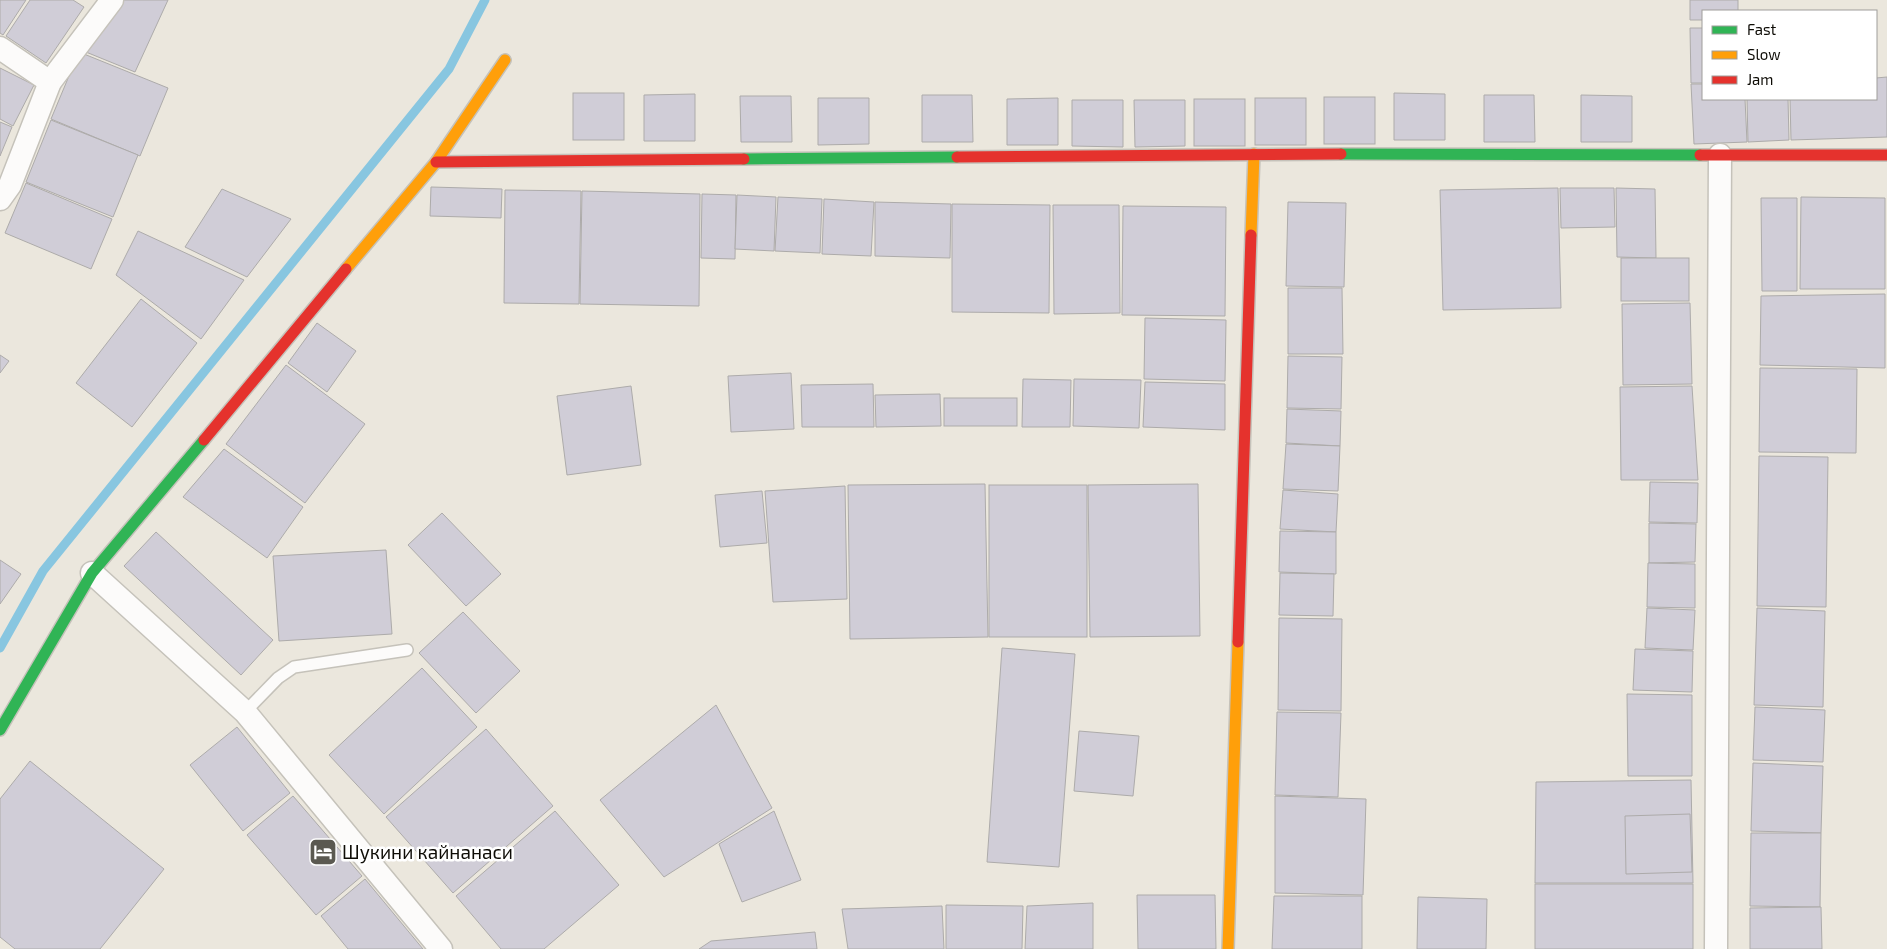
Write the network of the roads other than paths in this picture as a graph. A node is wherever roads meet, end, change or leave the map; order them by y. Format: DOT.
graph roads {
  1 [pos="112,0"];
  2 [pos="0,48"];
  3 [pos="505,60"];
  4 [pos="50,82"];
  5 [pos="1254,154"];
  6 [pos="1720,154"];
  7 [pos="1887,155"];
  8 [pos="436,162"];
  9 [pos="0,199"];
  10 [pos="92,573"];
  11 [pos="408,650"];
  12 [pos="245,712"];
  13 [pos="0,730"];
  14 [pos="441,949"];
  15 [pos="1228,949"];
  16 [pos="1716,949"];
  1 -- 4 [label="street"];
  2 -- 4 [label="street"];
  3 -- 8 [label="street"];
  4 -- 9 [label="street"];
  5 -- 6 [label="street"];
  5 -- 8 [label="street"];
  5 -- 15 [label="street"];
  6 -- 7 [label="street"];
  6 -- 16 [label="street"];
  8 -- 10 [label="street"];
  10 -- 12 [label="street"];
  10 -- 13 [label="street"];
  11 -- 12 [label="lane"];
  12 -- 14 [label="street"];
}
